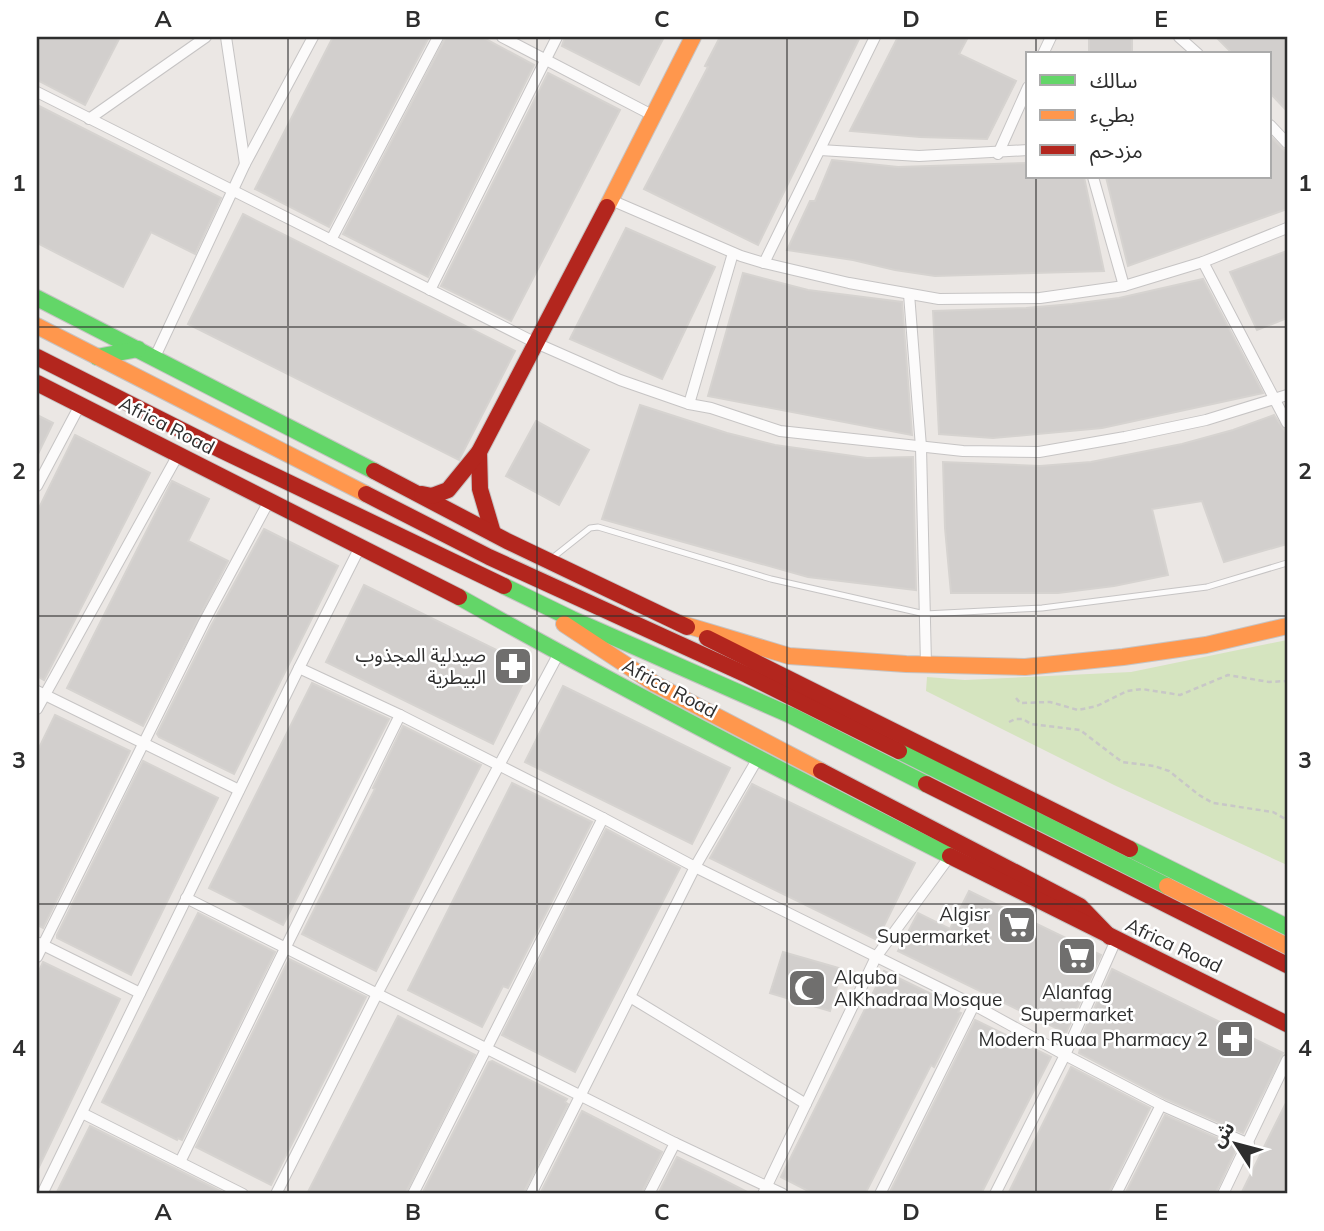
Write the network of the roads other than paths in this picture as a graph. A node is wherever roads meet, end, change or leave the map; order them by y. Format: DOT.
graph roads {
  1 [pos="206,37"];
  2 [pos="226,37"];
  3 [pos="313,37"];
  4 [pos="438,37"];
  5 [pos="502,37"];
  6 [pos="557,37"];
  7 [pos="693,37"];
  8 [pos="875,37"];
  9 [pos="1179,37"];
  10 [pos="1196,52"];
  11 [pos="547,60"];
  12 [pos="1026,91"];
  13 [pos="37,92"];
  14 [pos="653,116"];
  15 [pos="89,118"];
  16 [pos="1272,127"];
  17 [pos="1287,143"];
  18 [pos="820,150"];
  19 [pos="1026,150"];
  20 [pos="998,154"];
  21 [pos="245,164"];
  22 [pos="1093,178"];
  23 [pos="233,191"];
  24 [pos="611,200"];
  25 [pos="1287,228"];
  26 [pos="331,240"];
  27 [pos="733,253"];
  28 [pos="1203,262"];
  29 [pos="764,263"];
  30 [pos="1124,286"];
  31 [pos="430,290"];
  32 [pos="909,294"];
  33 [pos="37,298"];
  34 [pos="37,326"];
  35 [pos="536,343"];
  36 [pos="138,349"];
  37 [pos="37,357"];
  38 [pos="97,357"];
  39 [pos="155,357"];
  40 [pos="37,383"];
  41 [pos="1287,395"];
  42 [pos="1275,400"];
  43 [pos="689,404"];
  44 [pos="80,405"];
  45 [pos="1287,423"];
  46 [pos="922,447"];
  47 [pos="479,452"];
  48 [pos="179,453"];
  49 [pos="37,486"];
  50 [pos="416,493"];
  51 [pos="269,501"];
  52 [pos="494,533"];
  53 [pos="361,545"];
  54 [pos="548,561"];
  55 [pos="1287,563"];
  56 [pos="529,598"];
  57 [pos="925,614"];
  58 [pos="679,623"];
  59 [pos="1287,626"];
  60 [pos="559,653"];
  61 [pos="926,665"];
  62 [pos="299,668"];
  63 [pos="41,692"];
  64 [pos="37,709"];
  65 [pos="400,715"];
  66 [pos="144,744"];
  67 [pos="758,758"];
  68 [pos="499,764"];
  69 [pos="239,790"];
  70 [pos="967,796"];
  71 [pos="603,818"];
  72 [pos="950,856"];
  73 [pos="695,867"];
  74 [pos="186,898"];
  75 [pos="1287,927"];
  76 [pos="1113,939"];
  77 [pos="40,943"];
  78 [pos="1287,947"];
  79 [pos="285,948"];
  80 [pos="37,957"];
  81 [pos="876,957"];
  82 [pos="1287,965"];
  83 [pos="140,993"];
  84 [pos="377,993"];
  85 [pos="630,997"];
  86 [pos="974,1005"];
  87 [pos="1287,1024"];
  88 [pos="487,1049"];
  89 [pos="1065,1055"];
  90 [pos="1287,1060"];
  91 [pos="582,1096"];
  92 [pos="806,1104"];
  93 [pos="1161,1105"];
  94 [pos="82,1113"];
  95 [pos="675,1143"];
  96 [pos="1249,1144"];
  97 [pos="180,1162"];
  98 [pos="765,1190"];
  99 [pos="42,1194"];
  100 [pos="243,1194"];
  101 [pos="276,1194"];
  102 [pos="413,1194"];
  103 [pos="531,1194"];
  104 [pos="649,1194"];
  105 [pos="783,1194"];
  106 [pos="880,1194"];
  107 [pos="995,1194"];
  108 [pos="1116,1194"];
  109 [pos="1223,1194"];
  1 -- 15 [label="street"];
  2 -- 21 [label="street"];
  3 -- 21 [label="street"];
  4 -- 26 [label="street"];
  5 -- 11 [label="street"];
  6 -- 11 [label="street"];
  7 -- 14 [label="main road"];
  8 -- 18 [label="street"];
  9 -- 10 [label="street"];
  11 -- 14 [label="street"];
  11 -- 31 [label="street"];
  12 -- 20 [label="street"];
  13 -- 15 [label="street"];
  14 -- 24 [label="main road"];
  15 -- 23 [label="street"];
  16 -- 17 [label="street"];
  18 -- 20 [label="street"];
  18 -- 29 [label="street"];
  19 -- 20 [label="street"];
  21 -- 23 [label="street"];
  22 -- 30 [label="street"];
  23 -- 26 [label="street"];
  23 -- 39 [label="street"];
  24 -- 27 [label="street"];
  24 -- 35 [label="main road"];
  25 -- 28 [label="street"];
  26 -- 31 [label="street"];
  27 -- 29 [label="street"];
  27 -- 43 [label="street"];
  28 -- 30 [label="street"];
  28 -- 42 [label="street"];
  29 -- 32 [label="street"];
  30 -- 32 [label="street"];
  31 -- 35 [label="street"];
  32 -- 46 [label="street"];
  33 -- 36 [label="main road"];
  34 -- 38 [label="main road, Africa Road"];
  35 -- 43 [label="street"];
  35 -- 47 [label="main road"];
  36 -- 38 [label="main road"];
  36 -- 39 [label="main road"];
  37 -- 56 [label="main road, Africa Road"];
  38 -- 70 [label="main road, Africa Road"];
  39 -- 50 [label="main road"];
  40 -- 44 [label="main road, Africa Road"];
  41 -- 42 [label="street"];
  42 -- 45 [label="street"];
  42 -- 46 [label="street"];
  43 -- 46 [label="street"];
  44 -- 48 [label="main road, Africa Road"];
  44 -- 49 [label="street"];
  46 -- 57 [label="street"];
  47 -- 50 [label="main road"];
  47 -- 52 [label="main road"];
  48 -- 51 [label="main road, Africa Road"];
  48 -- 63 [label="street"];
  50 -- 52 [label="main road"];
  51 -- 53 [label="main road, Africa Road"];
  51 -- 66 [label="street"];
  52 -- 54 [label="main road"];
  53 -- 60 [label="main road, Africa Road"];
  53 -- 62 [label="street"];
  54 -- 57 [label="lane"];
  54 -- 58 [label="main road"];
  55 -- 57 [label="lane"];
  56 -- 70 [label="main road, Africa Road"];
  56 -- 76 [label="main road"];
  57 -- 61 [label="street"];
  58 -- 61 [label="main road"];
  58 -- 75 [label="main road"];
  59 -- 61 [label="main road"];
  60 -- 67 [label="main road, Africa Road"];
  60 -- 68 [label="street"];
  62 -- 65 [label="street"];
  62 -- 69 [label="street"];
  63 -- 64 [label="street"];
  63 -- 66 [label="street"];
  65 -- 68 [label="street"];
  65 -- 79 [label="street"];
  66 -- 69 [label="street"];
  66 -- 77 [label="street"];
  67 -- 72 [label="main road, Africa Road"];
  67 -- 73 [label="street"];
  68 -- 71 [label="street"];
  68 -- 84 [label="street"];
  69 -- 74 [label="street"];
  70 -- 78 [label="main road, Africa Road"];
  70 -- 82 [label="main road, Africa Road"];
  71 -- 73 [label="street"];
  71 -- 88 [label="street"];
  72 -- 76 [label="main road, Africa Road"];
  72 -- 81 [label="street"];
  73 -- 81 [label="street"];
  73 -- 85 [label="street"];
  74 -- 79 [label="street"];
  74 -- 83 [label="street"];
  76 -- 87 [label="main road, Africa Road"];
  76 -- 89 [label="street"];
  77 -- 80 [label="street"];
  77 -- 83 [label="street"];
  79 -- 84 [label="street"];
  79 -- 97 [label="street"];
  81 -- 86 [label="street"];
  81 -- 92 [label="street"];
  83 -- 94 [label="street"];
  84 -- 88 [label="street"];
  84 -- 101 [label="street"];
  85 -- 91 [label="street"];
  85 -- 92 [label="street"];
  86 -- 89 [label="street"];
  86 -- 106 [label="street"];
  88 -- 91 [label="street"];
  88 -- 102 [label="street"];
  89 -- 93 [label="street"];
  89 -- 107 [label="street"];
  90 -- 96 [label="street"];
  91 -- 95 [label="street"];
  91 -- 103 [label="street"];
  92 -- 98 [label="street"];
  93 -- 96 [label="street"];
  93 -- 108 [label="street"];
  94 -- 97 [label="street"];
  94 -- 99 [label="street"];
  95 -- 98 [label="street"];
  95 -- 104 [label="street"];
  96 -- 109 [label="street"];
  97 -- 100 [label="street"];
  98 -- 105 [label="street"];
}
